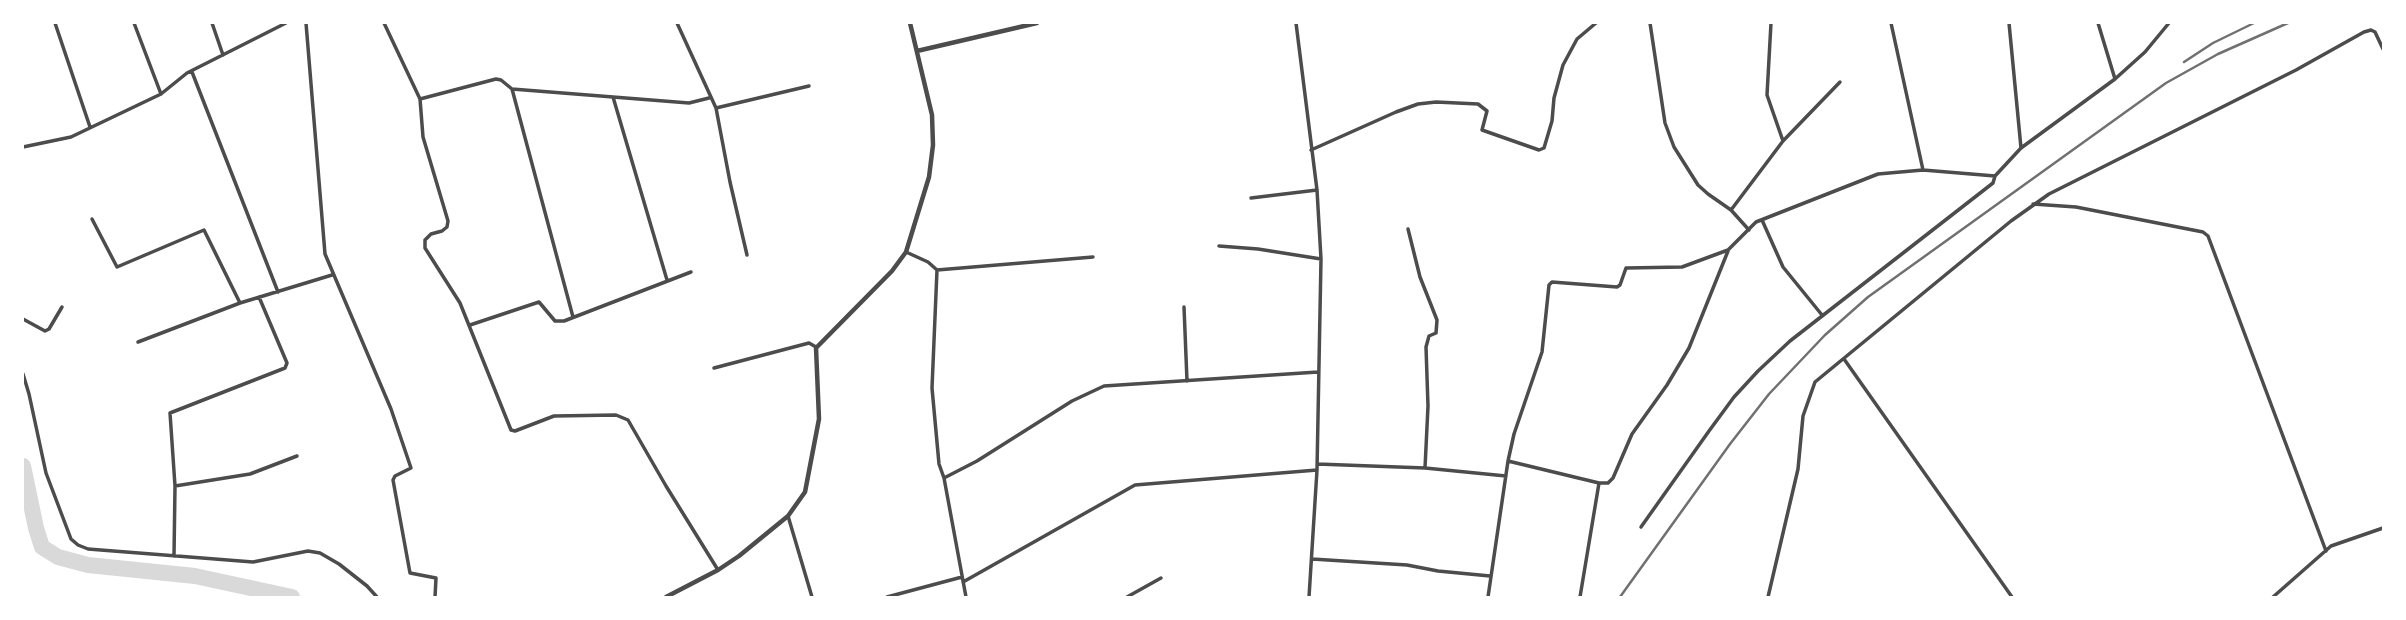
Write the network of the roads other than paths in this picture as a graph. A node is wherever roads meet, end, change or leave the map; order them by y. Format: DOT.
graph roads {
  1 [pos="55,23"];
  2 [pos="134,23"];
  3 [pos="212,23"];
  4 [pos="286,23"];
  5 [pos="306,23"];
  6 [pos="384,23"];
  7 [pos="677,23"];
  8 [pos="909,23"];
  9 [pos="1037,23"];
  10 [pos="1296,23"];
  11 [pos="1596,23"];
  12 [pos="1650,23"];
  13 [pos="1771,23"];
  14 [pos="1891,23"];
  15 [pos="2009,23"];
  16 [pos="2098,23"];
  17 [pos="2169,23"];
  18 [pos="2383,49"];
  19 [pos="917,51"];
  20 [pos="223,55"];
  21 [pos="192,71"];
  22 [pos="2115,79"];
  23 [pos="1840,82"];
  24 [pos="809,86"];
  25 [pos="512,89"];
  26 [pos="161,94"];
  27 [pos="613,97"];
  28 [pos="709,98"];
  29 [pos="420,99"];
  30 [pos="716,108"];
  31 [pos="90,127"];
  32 [pos="1783,141"];
  33 [pos="23,147"];
  34 [pos="2021,148"];
  35 [pos="1311,150"];
  36 [pos="1923,170"];
  37 [pos="1995,176"];
  38 [pos="1317,190"];
  39 [pos="1251,198"];
  40 [pos="2033,204"];
  41 [pos="1731,209"];
  42 [pos="92,219"];
  43 [pos="1762,220"];
  44 [pos="1408,229"];
  45 [pos="1749,230"];
  46 [pos="1219,246"];
  47 [pos="1728,250"];
  48 [pos="906,252"];
  49 [pos="747,255"];
  50 [pos="1093,257"];
  51 [pos="1321,259"];
  52 [pos="937,270"];
  53 [pos="691,272"];
  54 [pos="331,275"];
  55 [pos="667,281"];
  56 [pos="278,292"];
  57 [pos="259,297"];
  58 [pos="240,303"];
  59 [pos="62,307"];
  60 [pos="1184,307"];
  61 [pos="1822,315"];
  62 [pos="573,318"];
  63 [pos="23,319"];
  64 [pos="470,325"];
  65 [pos="138,342"];
  66 [pos="816,348"];
  67 [pos="1844,359"];
  68 [pos="714,368"];
  69 [pos="1318,372"];
  70 [pos="23,374"];
  71 [pos="1187,381"];
  72 [pos="297,456"];
  73 [pos="1508,461"];
  74 [pos="1317,467"];
  75 [pos="1425,468"];
  76 [pos="1506,476"];
  77 [pos="944,478"];
  78 [pos="1599,483"];
  79 [pos="174,486"];
  80 [pos="788,516"];
  81 [pos="1641,527"];
  82 [pos="2383,528"];
  83 [pos="2326,551"];
  84 [pos="174,556"];
  85 [pos="1312,559"];
  86 [pos="718,570"];
  87 [pos="1490,576"];
  88 [pos="1161,578"];
  89 [pos="963,579"];
  90 [pos="2279,595"];
  91 [pos="377,597"];
  92 [pos="435,597"];
  93 [pos="666,597"];
  94 [pos="812,597"];
  95 [pos="889,597"];
  96 [pos="966,597"];
  97 [pos="1127,597"];
  98 [pos="1309,597"];
  99 [pos="1488,597"];
  100 [pos="1580,597"];
  101 [pos="1768,597"];
  102 [pos="2012,597"];
  103 [pos="2273,597"];
  1 -- 31 [label="street"];
  2 -- 26 [label="street"];
  3 -- 20 [label="street"];
  4 -- 20 [label="street"];
  5 -- 54 [label="street"];
  6 -- 29 [label="street"];
  7 -- 28 [label="street"];
  8 -- 19 [label="street"];
  9 -- 19 [label="street"];
  10 -- 35 [label="street"];
  11 -- 35 [label="street"];
  12 -- 41 [label="street"];
  13 -- 32 [label="street"];
  14 -- 36 [label="street"];
  15 -- 34 [label="street"];
  16 -- 22 [label="street"];
  17 -- 22 [label="street"];
  18 -- 40 [label="street"];
  19 -- 48 [label="street"];
  20 -- 21 [label="street"];
  21 -- 26 [label="street"];
  21 -- 56 [label="street"];
  22 -- 34 [label="street"];
  23 -- 32 [label="street"];
  24 -- 30 [label="street"];
  25 -- 27 [label="street"];
  25 -- 29 [label="street"];
  25 -- 62 [label="street"];
  26 -- 31 [label="street"];
  27 -- 28 [label="street"];
  27 -- 55 [label="street"];
  28 -- 30 [label="street"];
  29 -- 64 [label="street"];
  30 -- 49 [label="street"];
  31 -- 33 [label="street"];
  32 -- 41 [label="street"];
  34 -- 37 [label="street"];
  35 -- 38 [label="street"];
  36 -- 37 [label="street"];
  36 -- 43 [label="street"];
  37 -- 61 [label="street"];
  38 -- 39 [label="street"];
  38 -- 51 [label="street"];
  40 -- 67 [label="street"];
  40 -- 83 [label="street"];
  41 -- 45 [label="street"];
  42 -- 58 [label="street"];
  43 -- 45 [label="street"];
  43 -- 61 [label="street"];
  44 -- 75 [label="street"];
  45 -- 47 [label="street"];
  46 -- 51 [label="street"];
  47 -- 73 [label="street"];
  47 -- 78 [label="street"];
  48 -- 52 [label="street"];
  48 -- 66 [label="street"];
  50 -- 52 [label="street"];
  51 -- 69 [label="street"];
  52 -- 77 [label="street"];
  53 -- 55 [label="street"];
  54 -- 56 [label="street"];
  54 -- 92 [label="street"];
  55 -- 62 [label="street"];
  56 -- 57 [label="street"];
  57 -- 58 [label="street"];
  57 -- 79 [label="street"];
  58 -- 65 [label="street"];
  59 -- 63 [label="street"];
  60 -- 71 [label="street"];
  61 -- 81 [label="street"];
  62 -- 64 [label="street"];
  64 -- 86 [label="street"];
  66 -- 68 [label="street"];
  66 -- 80 [label="street"];
  67 -- 101 [label="street"];
  67 -- 102 [label="street"];
  69 -- 71 [label="street"];
  69 -- 74 [label="street"];
  70 -- 84 [label="street"];
  71 -- 77 [label="street"];
  72 -- 79 [label="street"];
  73 -- 76 [label="street"];
  73 -- 78 [label="street"];
  74 -- 75 [label="street"];
  74 -- 85 [label="street"];
  74 -- 89 [label="street"];
  75 -- 76 [label="street"];
  76 -- 87 [label="street"];
  77 -- 89 [label="street"];
  78 -- 100 [label="street"];
  79 -- 84 [label="street"];
  80 -- 86 [label="street"];
  80 -- 94 [label="street"];
  82 -- 83 [label="street"];
  83 -- 90 [label="street"];
  84 -- 91 [label="street"];
  85 -- 87 [label="street"];
  85 -- 98 [label="street"];
  86 -- 93 [label="street"];
  87 -- 99 [label="street"];
  88 -- 97 [label="street"];
  89 -- 95 [label="street"];
  89 -- 96 [label="street"];
  90 -- 103 [label="street"];
}
